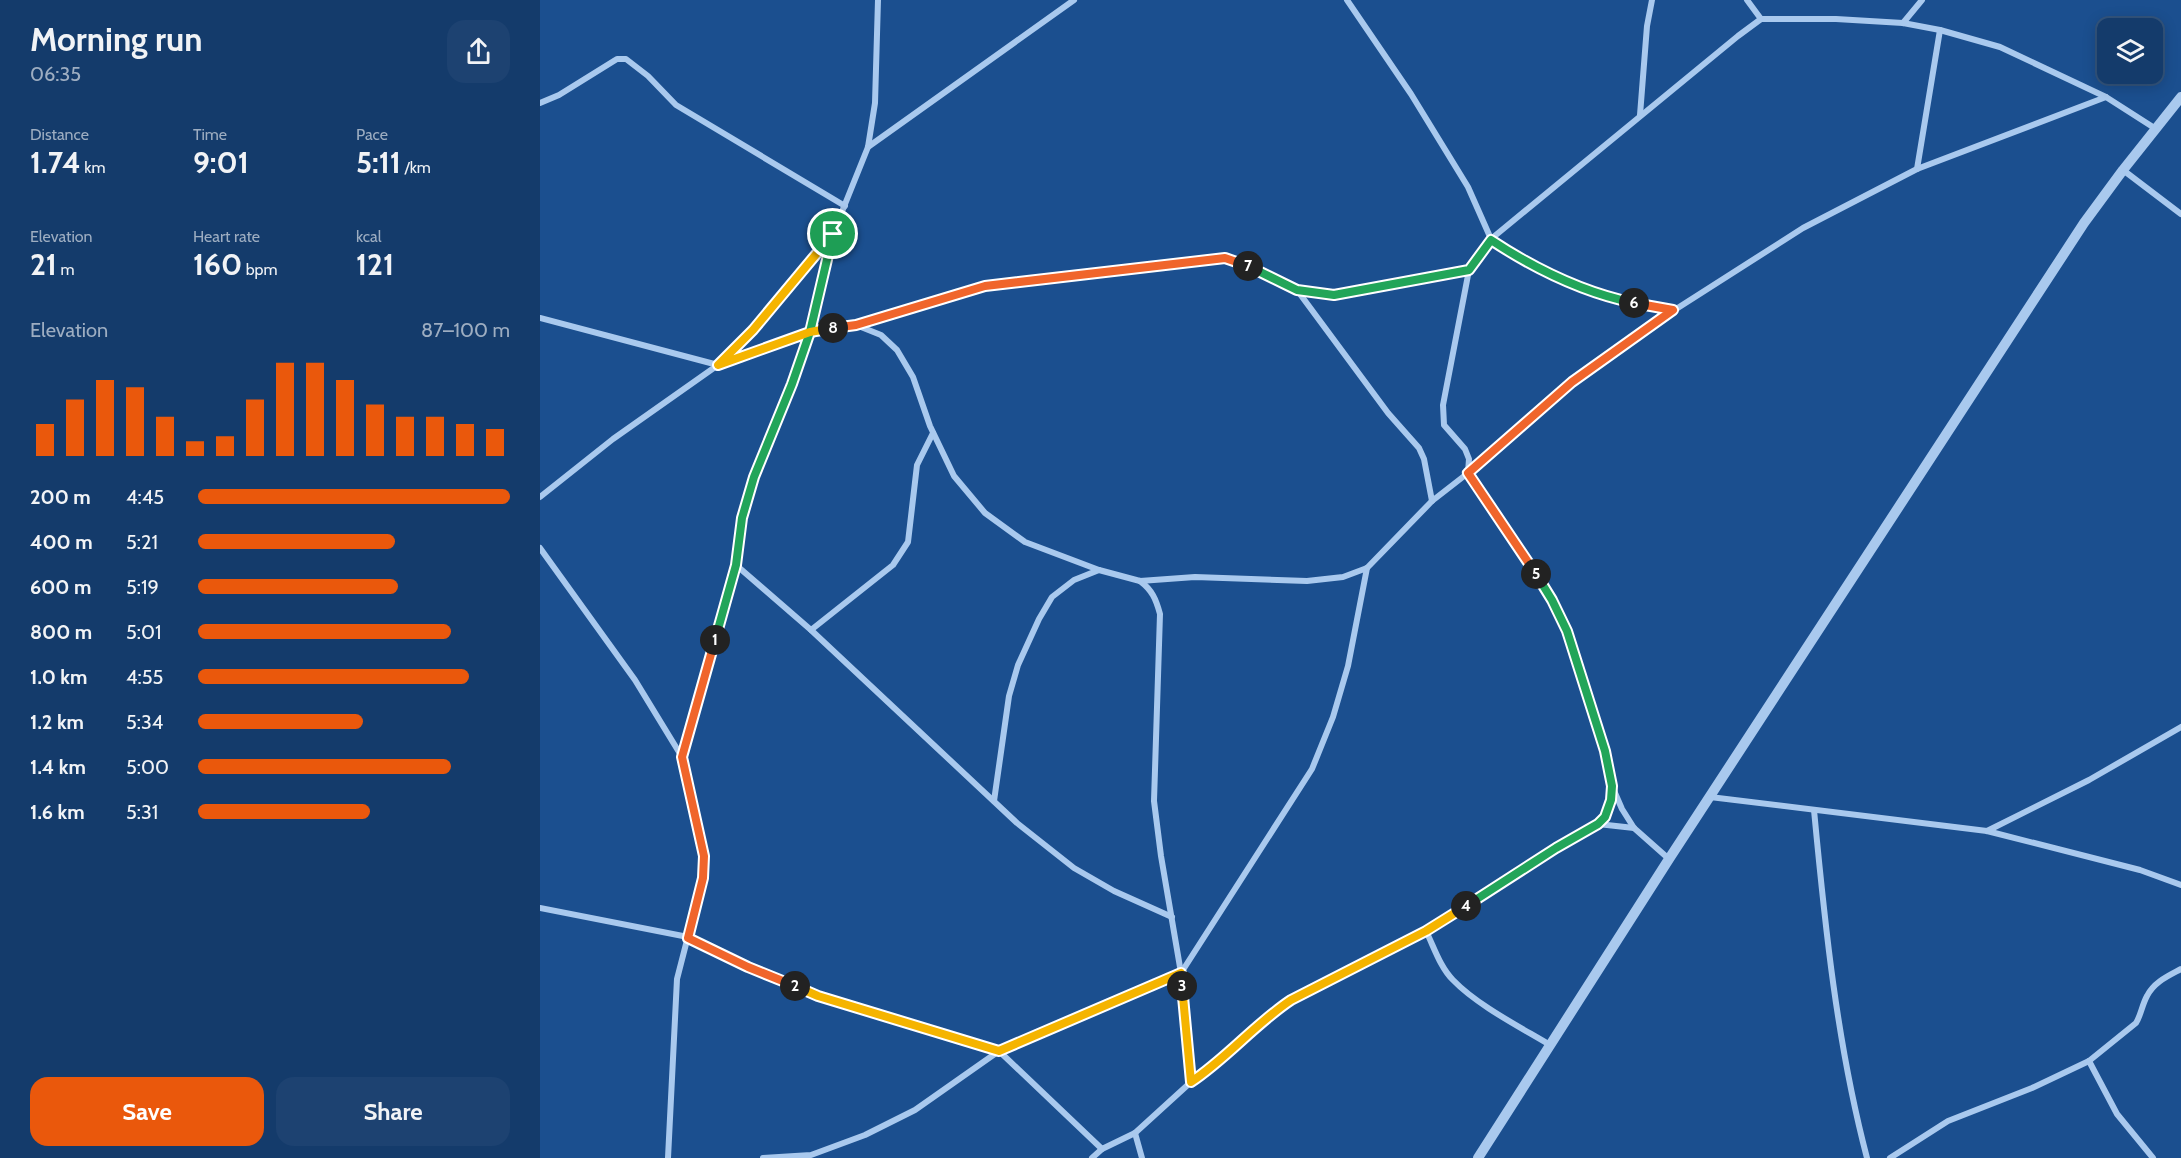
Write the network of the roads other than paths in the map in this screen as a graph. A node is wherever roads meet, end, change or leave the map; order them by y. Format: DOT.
graph roads {
  1 [pos="878,0"];
  2 [pos="1074,0"];
  3 [pos="1347,0"];
  4 [pos="1652,0"];
  5 [pos="1747,0"];
  6 [pos="1922,0"];
  7 [pos="1761,19"];
  8 [pos="1904,23"];
  9 [pos="1940,30"];
  10 [pos="2106,97"];
  11 [pos="2181,97"];
  12 [pos="540,102"];
  13 [pos="1640,115"];
  14 [pos="2156,129"];
  15 [pos="868,147"];
  16 [pos="1917,169"];
  17 [pos="2123,170"];
  18 [pos="845,206"];
  19 [pos="2181,214"];
  20 [pos="833,234"];
  21 [pos="1491,240"];
  22 [pos="1469,270"];
  23 [pos="1297,290"];
  24 [pos="1673,310"];
  25 [pos="540,318"];
  26 [pos="856,325"];
  27 [pos="810,332"];
  28 [pos="718,365"];
  29 [pos="933,433"];
  30 [pos="1468,473"];
  31 [pos="540,497"];
  32 [pos="1431,501"];
  33 [pos="540,548"];
  34 [pos="736,565"];
  35 [pos="1367,568"];
  36 [pos="1099,570"];
  37 [pos="1140,581"];
  38 [pos="811,630"];
  39 [pos="2181,727"];
  40 [pos="682,757"];
  41 [pos="1612,786"];
  42 [pos="1710,797"];
  43 [pos="994,801"];
  44 [pos="1814,810"];
  45 [pos="1598,824"];
  46 [pos="1634,828"];
  47 [pos="1987,831"];
  48 [pos="1669,859"];
  49 [pos="2181,885"];
  50 [pos="540,908"];
  51 [pos="1172,917"];
  52 [pos="1426,931"];
  53 [pos="688,938"];
  54 [pos="2181,969"];
  55 [pos="1181,973"];
  56 [pos="1550,1045"];
  57 [pos="999,1051"];
  58 [pos="2089,1061"];
  59 [pos="1191,1082"];
  60 [pos="1135,1132"];
  61 [pos="1102,1149"];
  62 [pos="668,1158"];
  63 [pos="763,1158"];
  64 [pos="1092,1158"];
  65 [pos="1142,1158"];
  66 [pos="1478,1158"];
  67 [pos="1868,1158"];
  68 [pos="1890,1158"];
  69 [pos="2153,1158"];
  1 -- 15 [label="street"];
  2 -- 15 [label="street"];
  3 -- 21 [label="street"];
  4 -- 13 [label="street"];
  5 -- 7 [label="street"];
  6 -- 8 [label="street"];
  7 -- 8 [label="street"];
  7 -- 13 [label="street"];
  8 -- 9 [label="street"];
  9 -- 10 [label="street"];
  9 -- 16 [label="street"];
  10 -- 14 [label="street"];
  10 -- 16 [label="street"];
  11 -- 14 [label="street"];
  12 -- 18 [label="street"];
  13 -- 21 [label="street"];
  14 -- 17 [label="street"];
  15 -- 18 [label="street"];
  16 -- 24 [label="street"];
  17 -- 19 [label="street"];
  17 -- 42 [label="street"];
  18 -- 20 [label="street"];
  20 -- 27 [label="street"];
  20 -- 28 [label="street"];
  21 -- 22 [label="street"];
  21 -- 24 [label="street"];
  22 -- 23 [label="street"];
  22 -- 30 [label="street"];
  23 -- 26 [label="street"];
  23 -- 32 [label="street"];
  24 -- 30 [label="street"];
  25 -- 28 [label="street"];
  26 -- 27 [label="street"];
  26 -- 29 [label="street"];
  27 -- 28 [label="street"];
  27 -- 34 [label="street"];
  28 -- 31 [label="street"];
  29 -- 36 [label="street"];
  29 -- 38 [label="street"];
  30 -- 32 [label="street"];
  30 -- 41 [label="street"];
  32 -- 35 [label="street"];
  33 -- 40 [label="street"];
  34 -- 38 [label="street"];
  34 -- 40 [label="street"];
  35 -- 37 [label="street"];
  35 -- 55 [label="street"];
  36 -- 37 [label="street"];
  36 -- 43 [label="street"];
  37 -- 51 [label="street"];
  38 -- 43 [label="street"];
  39 -- 47 [label="street"];
  40 -- 53 [label="street"];
  41 -- 45 [label="street"];
  41 -- 46 [label="street"];
  42 -- 44 [label="street"];
  42 -- 48 [label="street"];
  43 -- 51 [label="street"];
  44 -- 47 [label="street"];
  44 -- 67 [label="street"];
  45 -- 46 [label="street"];
  45 -- 52 [label="street"];
  46 -- 48 [label="street"];
  47 -- 49 [label="street"];
  48 -- 56 [label="street"];
  50 -- 53 [label="street"];
  51 -- 55 [label="street"];
  52 -- 56 [label="street"];
  52 -- 59 [label="street"];
  53 -- 57 [label="street"];
  53 -- 62 [label="street"];
  54 -- 58 [label="street"];
  55 -- 57 [label="street"];
  55 -- 59 [label="street"];
  56 -- 66 [label="street"];
  57 -- 61 [label="street"];
  57 -- 63 [label="street"];
  58 -- 68 [label="street"];
  58 -- 69 [label="street"];
  59 -- 60 [label="street"];
  60 -- 61 [label="street"];
  60 -- 65 [label="street"];
  61 -- 64 [label="street"];
}
